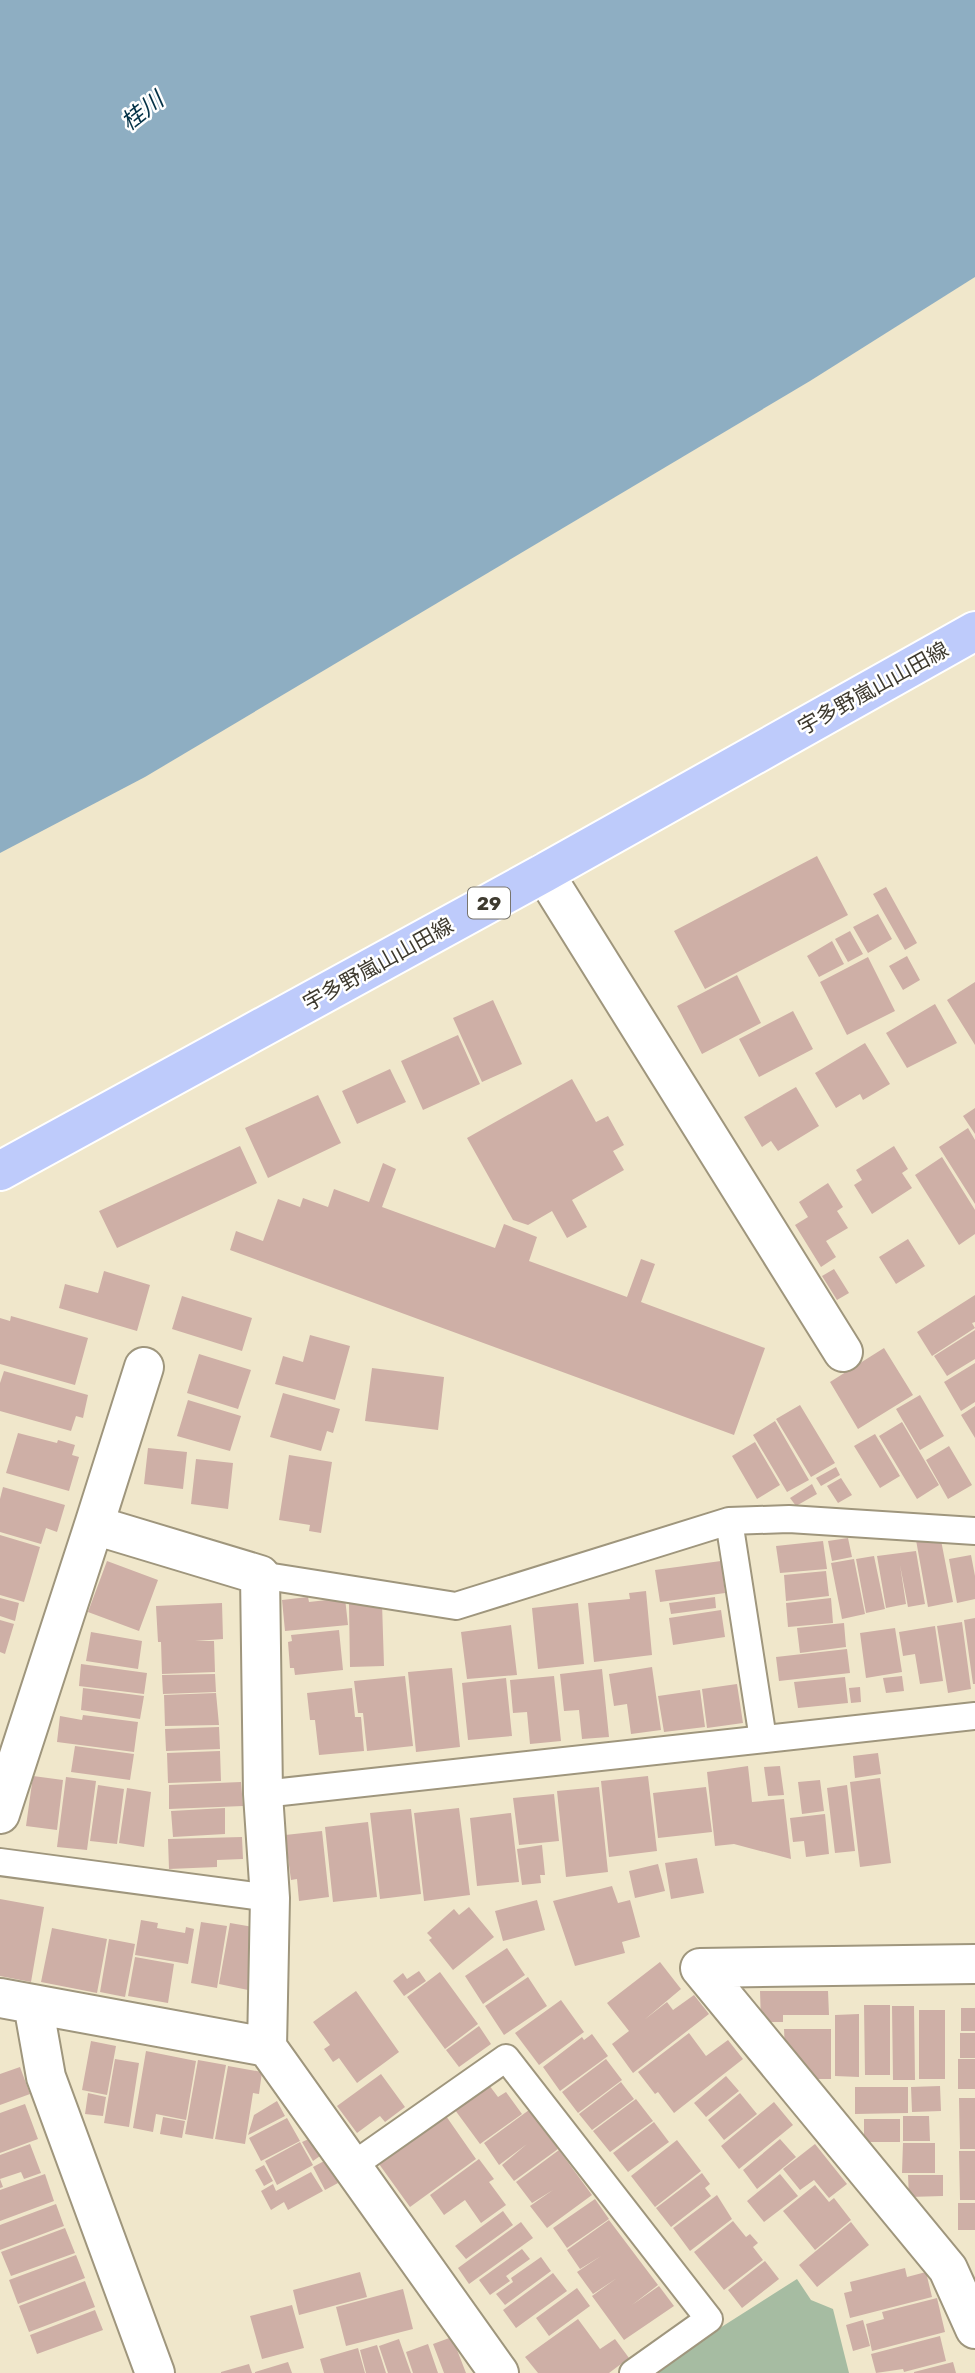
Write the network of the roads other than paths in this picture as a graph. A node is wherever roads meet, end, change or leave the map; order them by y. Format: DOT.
graph roads {
  1 [pos="975,631"];
  2 [pos="544,873"];
  3 [pos="0,1171"];
  4 [pos="842,1352"];
  5 [pos="144,1367"];
  6 [pos="729,1521"];
  7 [pos="94,1525"];
  8 [pos="975,1531"];
  9 [pos="260,1575"];
  10 [pos="975,1716"];
  11 [pos="763,1739"];
  12 [pos="263,1794"];
  13 [pos="0,1814"];
  14 [pos="0,1862"];
  15 [pos="270,1898"];
  16 [pos="975,1964"];
  17 [pos="16,2001"];
  18 [pos="267,2047"];
  19 [pos="352,2166"];
  20 [pos="961,2268"];
  21 [pos="975,2329"];
  22 [pos="155,2373"];
  23 [pos="499,2373"];
  24 [pos="633,2373"];
  1 -- 2 [label="main road, 宇多野嵐山山田線 / 29"];
  2 -- 3 [label="main road, 宇多野嵐山山田線 / 29"];
  2 -- 4 [label="street"];
  5 -- 7 [label="street"];
  6 -- 8 [label="lane"];
  6 -- 9 [label="lane"];
  6 -- 11 [label="lane"];
  7 -- 9 [label="street"];
  7 -- 13 [label="street"];
  9 -- 12 [label="street"];
  10 -- 11 [label="lane"];
  11 -- 12 [label="lane"];
  12 -- 15 [label="street"];
  14 -- 15 [label="lane"];
  15 -- 18 [label="street"];
  16 -- 20 [label="street"];
  17 -- 18 [label="street"];
  17 -- 22 [label="street"];
  18 -- 19 [label="street"];
  19 -- 23 [label="street"];
  19 -- 24 [label="lane"];
  20 -- 21 [label="street"];
}
